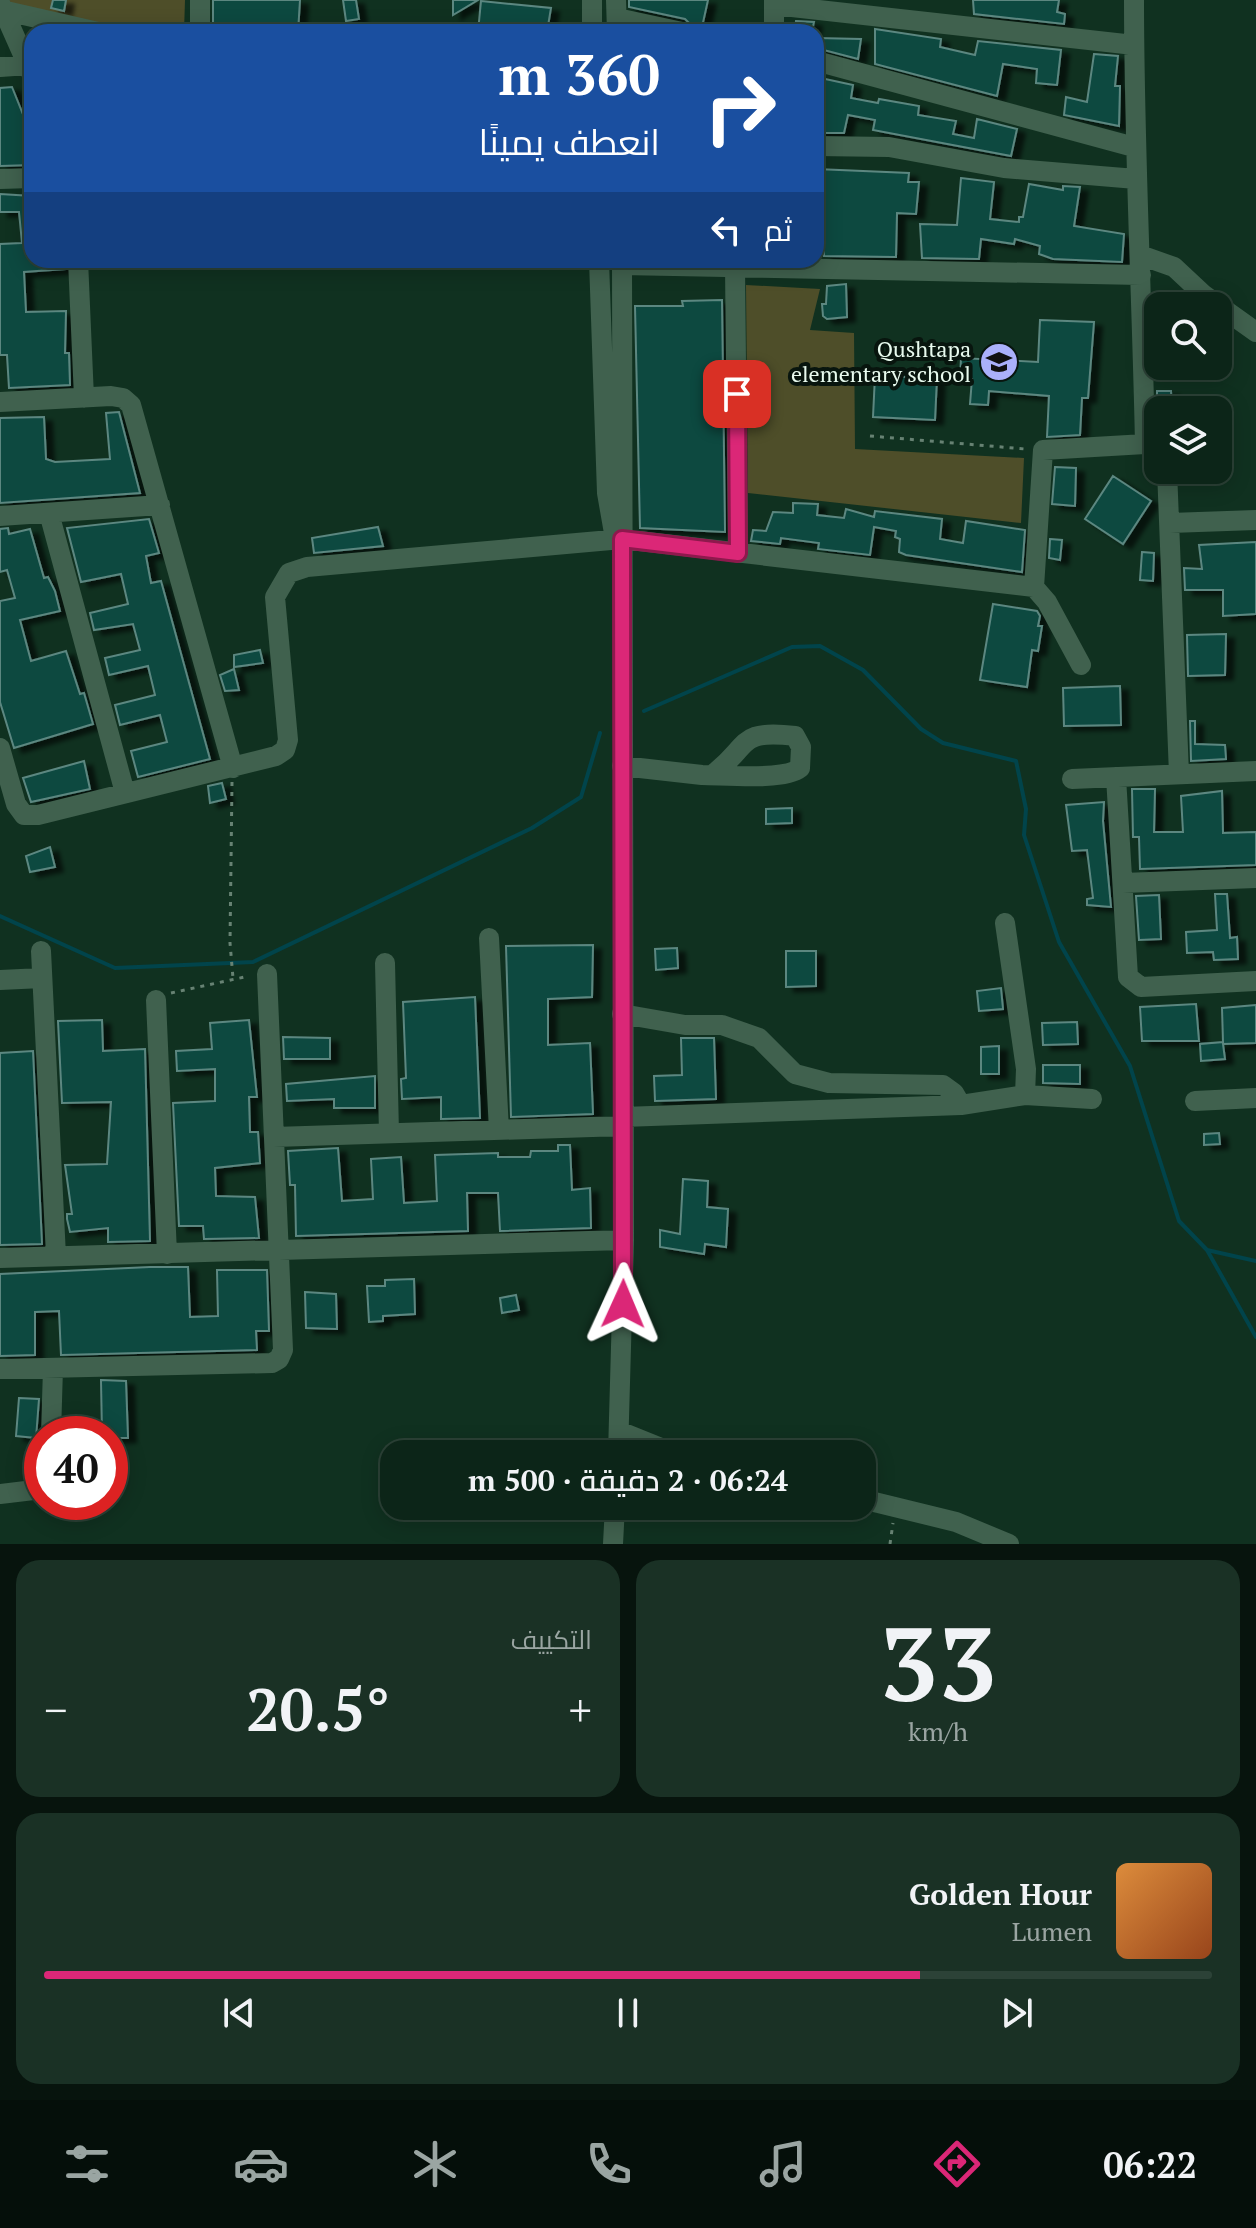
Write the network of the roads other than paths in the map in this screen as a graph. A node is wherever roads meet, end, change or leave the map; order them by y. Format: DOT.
graph roads {
  1 [pos="200,0"];
  2 [pos="592,0"];
  3 [pos="1134,0"];
  4 [pos="774,3"];
  5 [pos="3,7"];
  6 [pos="617,17"];
  7 [pos="68,24"];
  8 [pos="200,24"];
  9 [pos="592,24"];
  10 [pos="647,24"];
  11 [pos="774,24"];
  12 [pos="1134,45"];
  13 [pos="24,56"];
  14 [pos="824,63"];
  15 [pos="0,67"];
  16 [pos="24,69"];
  17 [pos="824,146"];
  18 [pos="1134,147"];
  19 [pos="24,178"];
  20 [pos="0,179"];
  21 [pos="1136,179"];
  22 [pos="1141,265"];
  23 [pos="824,267"];
  24 [pos="78,268"];
  25 [pos="599,268"];
  26 [pos="622,268"];
  27 [pos="735,268"];
  28 [pos="1256,332"];
  29 [pos="1148,396"];
  30 [pos="84,398"];
  31 [pos="0,402"];
  32 [pos="1144,449"];
  33 [pos="1168,484"];
  34 [pos="160,505"];
  35 [pos="49,513"];
  36 [pos="0,516"];
  37 [pos="1256,520"];
  38 [pos="1170,523"];
  39 [pos="619,540"];
  40 [pos="738,553"];
  41 [pos="1034,587"];
  42 [pos="1081,665"];
  43 [pos="0,748"];
  44 [pos="622,766"];
  45 [pos="233,768"];
  46 [pos="1256,771"];
  47 [pos="1179,774"];
  48 [pos="712,775"];
  49 [pos="1116,777"];
  50 [pos="1072,779"];
  51 [pos="125,793"];
  52 [pos="1256,878"];
  53 [pos="1123,883"];
  54 [pos="1005,923"];
  55 [pos="489,938"];
  56 [pos="41,951"];
  57 [pos="385,963"];
  58 [pos="267,974"];
  59 [pos="42,978"];
  60 [pos="0,980"];
  61 [pos="1256,981"];
  62 [pos="156,1000"];
  63 [pos="622,1014"];
  64 [pos="1025,1095"];
  65 [pos="1256,1098"];
  66 [pos="1092,1099"];
  67 [pos="1195,1101"];
  68 [pos="961,1105"];
  69 [pos="623,1121"];
  70 [pos="499,1130"];
  71 [pos="389,1133"];
  72 [pos="274,1137"];
  73 [pos="624,1240"];
  74 [pos="280,1250"];
  75 [pos="167,1254"];
  76 [pos="56,1256"];
  77 [pos="0,1258"];
  78 [pos="53,1368"];
  79 [pos="0,1369"];
  80 [pos="52,1416"];
  81 [pos="619,1431"];
  82 [pos="619,1440"];
  83 [pos="641,1440"];
  84 [pos="24,1491"];
  85 [pos="0,1494"];
  86 [pos="876,1502"];
  87 [pos="614,1520"];
  88 [pos="613,1544"];
  89 [pos="1009,1544"];
  1 -- 8 [label="street"];
  2 -- 9 [label="street"];
  3 -- 12 [label="street"];
  4 -- 11 [label="street"];
  4 -- 12 [label="street"];
  5 -- 7 [label="street"];
  5 -- 13 [label="street"];
  6 -- 10 [label="street"];
  12 -- 18 [label="street"];
  14 -- 18 [label="street"];
  15 -- 16 [label="street"];
  17 -- 21 [label="street"];
  18 -- 21 [label="street"];
  19 -- 20 [label="street"];
  21 -- 22 [label="street"];
  22 -- 23 [label="street"];
  22 -- 28 [label="street"];
  22 -- 29 [label="street"];
  24 -- 30 [label="street"];
  25 -- 39 [label="street"];
  26 -- 39 [label="street"];
  27 -- 40 [label="street"];
  30 -- 31 [label="street"];
  30 -- 34 [label="street"];
  32 -- 41 [label="street"];
  33 -- 38 [label="street"];
  34 -- 35 [label="street"];
  34 -- 45 [label="street"];
  35 -- 36 [label="street"];
  35 -- 51 [label="street"];
  37 -- 38 [label="street"];
  38 -- 47 [label="street"];
  39 -- 40 [label="street"];
  39 -- 44 [label="street"];
  39 -- 45 [label="street"];
  40 -- 41 [label="street"];
  41 -- 42 [label="street"];
  43 -- 51 [label="street"];
  44 -- 48 [label="street"];
  44 -- 63 [label="street"];
  45 -- 51 [label="street"];
  46 -- 47 [label="street"];
  47 -- 49 [label="street"];
  49 -- 50 [label="street"];
  49 -- 53 [label="street"];
  52 -- 53 [label="street"];
  53 -- 61 [label="street"];
  54 -- 64 [label="street"];
  55 -- 70 [label="street"];
  56 -- 59 [label="street"];
  57 -- 71 [label="street"];
  58 -- 72 [label="street"];
  59 -- 60 [label="street"];
  59 -- 76 [label="street"];
  62 -- 75 [label="street"];
  63 -- 68 [label="street"];
  63 -- 69 [label="street"];
  64 -- 66 [label="street"];
  64 -- 68 [label="street"];
  65 -- 67 [label="street"];
  68 -- 69 [label="street"];
  69 -- 70 [label="street"];
  69 -- 73 [label="street"];
  70 -- 71 [label="street"];
  71 -- 72 [label="street"];
  72 -- 74 [label="street"];
  73 -- 74 [label="street"];
  73 -- 81 [label="street"];
  74 -- 75 [label="street"];
  74 -- 78 [label="street"];
  75 -- 76 [label="street"];
  76 -- 77 [label="street"];
  78 -- 79 [label="street"];
  78 -- 80 [label="street"];
  81 -- 82 [label="street"];
  81 -- 83 [label="street"];
  84 -- 85 [label="street"];
  86 -- 89 [label="street"];
  87 -- 88 [label="street"];
}
